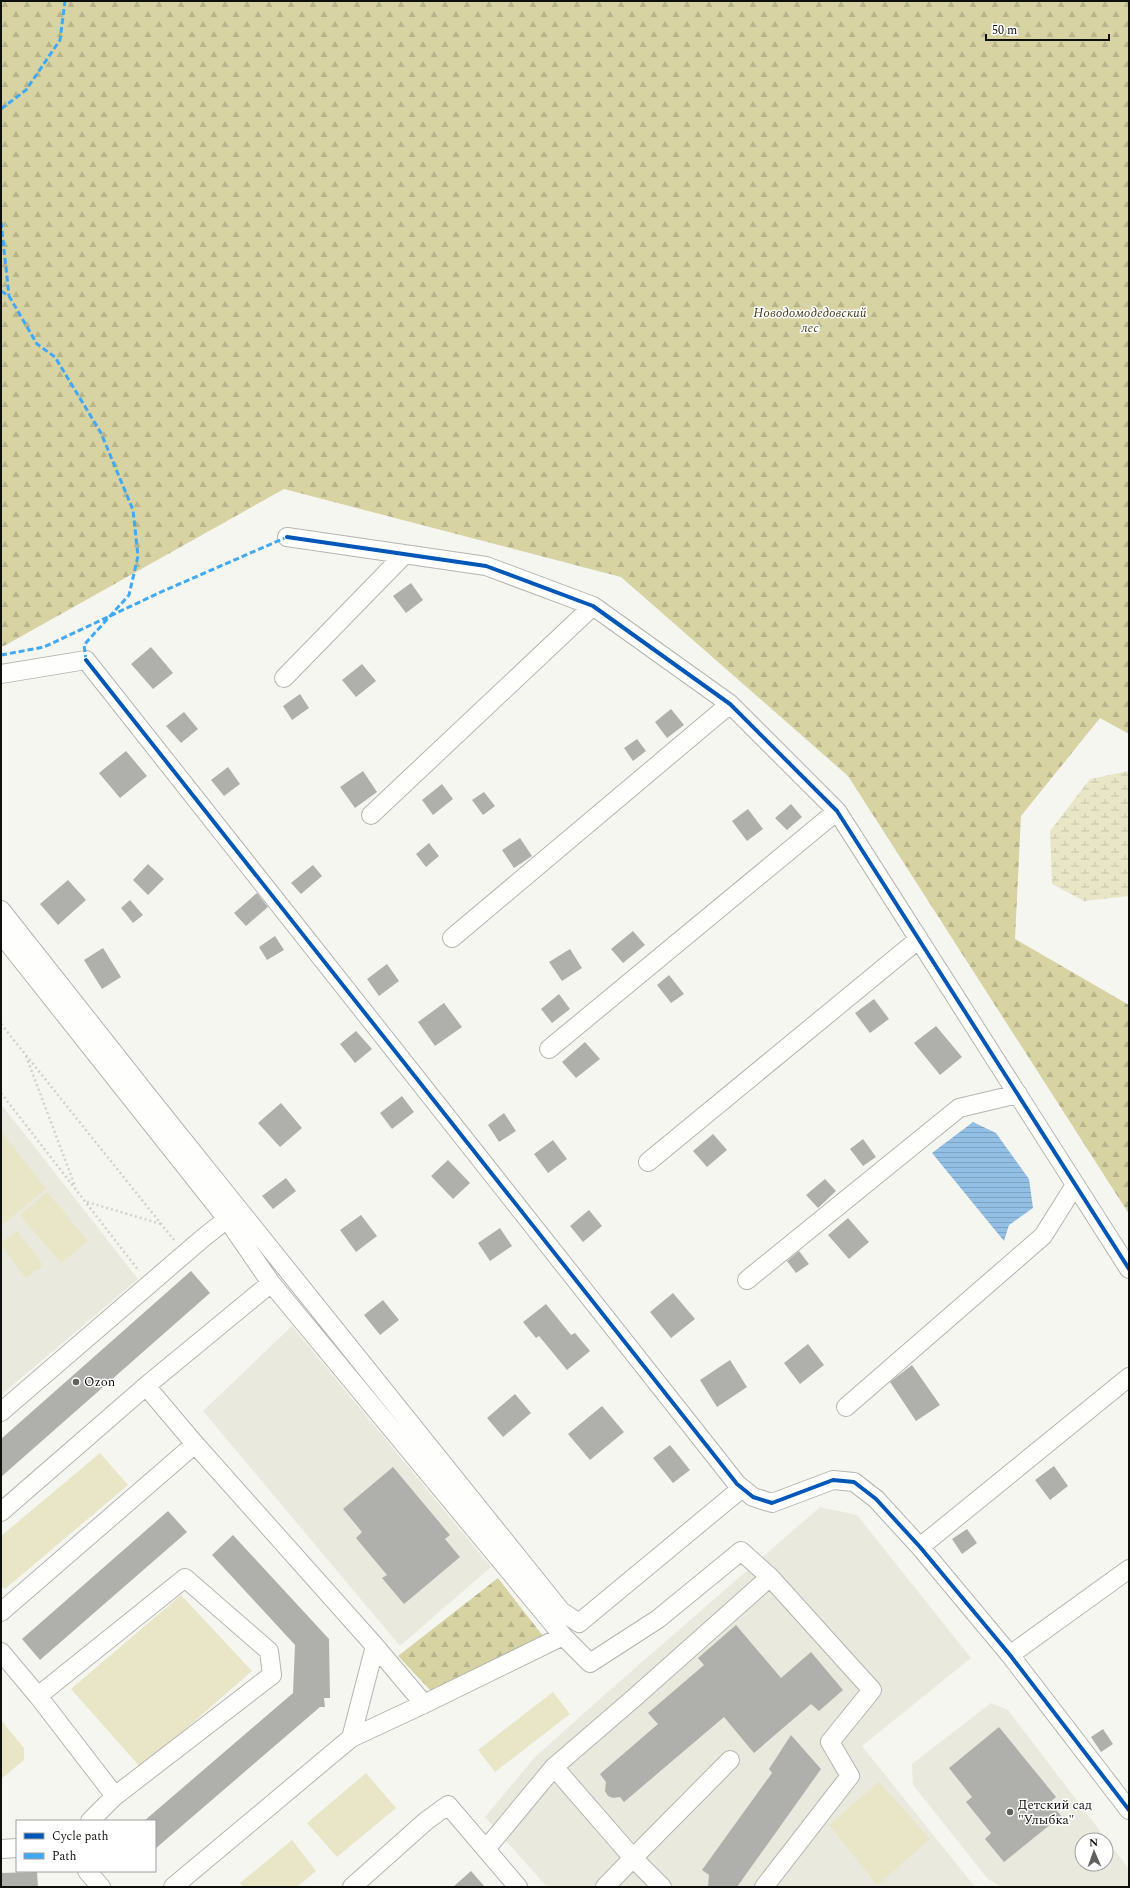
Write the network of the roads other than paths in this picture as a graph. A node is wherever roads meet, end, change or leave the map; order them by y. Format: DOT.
graph roads {
  1 [pos="286,537"];
  2 [pos="405,554"];
  3 [pos="593,606"];
  4 [pos="1,674"];
  5 [pos="284,678"];
  6 [pos="730,704"];
  7 [pos="837,811"];
  8 [pos="371,815"];
  9 [pos="1,910"];
  10 [pos="1,934"];
  11 [pos="452,938"];
  12 [pos="919,939"];
  13 [pos="7,954"];
  14 [pos="549,1049"];
  15 [pos="1018,1094"];
  16 [pos="648,1162"];
  17 [pos="1075,1185"];
  18 [pos="227,1219"];
  19 [pos="1129,1269"];
  20 [pos="747,1280"];
  21 [pos="271,1283"];
  22 [pos="1129,1377"];
  23 [pos="146,1386"];
  24 [pos="846,1407"];
  25 [pos="1,1412"];
  26 [pos="195,1444"];
  27 [pos="742,1488"];
  28 [pos="1,1512"];
  29 [pos="920,1547"];
  30 [pos="1129,1569"];
  31 [pos="770,1577"];
  32 [pos="1,1612"];
  33 [pos="563,1636"];
  34 [pos="375,1646"];
  35 [pos="1,1652"];
  36 [pos="1010,1655"];
  37 [pos="38,1696"];
  38 [pos="424,1704"];
  39 [pos="351,1738"];
  40 [pos="730,1760"];
  41 [pos="554,1767"];
  42 [pos="115,1796"];
  43 [pos="1129,1810"];
  44 [pos="91,1820"];
  45 [pos="16,1848"];
  46 [pos="1,1849"];
  47 [pos="486,1849"];
  48 [pos="633,1858"];
  49 [pos="88,1872"];
  50 [pos="100,1887"];
  51 [pos="173,1887"];
  52 [pos="352,1887"];
  53 [pos="518,1887"];
  54 [pos="605,1887"];
  55 [pos="662,1887"];
  56 [pos="764,1887"];
  1 -- 2 [label="street"];
  2 -- 3 [label="street"];
  2 -- 5 [label="street"];
  3 -- 6 [label="street"];
  3 -- 8 [label="street"];
  4 -- 27 [label="street"];
  6 -- 7 [label="street"];
  6 -- 11 [label="street"];
  7 -- 12 [label="street"];
  7 -- 14 [label="street"];
  9 -- 27 [label="street"];
  10 -- 13 [label="street"];
  12 -- 15 [label="street"];
  12 -- 16 [label="street"];
  13 -- 18 [label="street"];
  15 -- 17 [label="street"];
  15 -- 20 [label="street"];
  17 -- 19 [label="street"];
  17 -- 24 [label="street"];
  18 -- 21 [label="street"];
  18 -- 25 [label="street"];
  21 -- 23 [label="street"];
  21 -- 33 [label="street"];
  22 -- 29 [label="street"];
  23 -- 26 [label="street"];
  23 -- 28 [label="street"];
  26 -- 32 [label="street"];
  26 -- 34 [label="street"];
  27 -- 29 [label="street"];
  29 -- 36 [label="street"];
  30 -- 36 [label="street"];
  31 -- 33 [label="street"];
  31 -- 41 [label="street"];
  31 -- 56 [label="street"];
  33 -- 38 [label="street"];
  34 -- 38 [label="street"];
  34 -- 39 [label="street"];
  35 -- 37 [label="street"];
  36 -- 43 [label="street"];
  37 -- 42 [label="street"];
  37 -- 42 [label="street"];
  38 -- 39 [label="street"];
  39 -- 51 [label="street"];
  40 -- 48 [label="street"];
  41 -- 47 [label="street"];
  41 -- 48 [label="street"];
  42 -- 44 [label="street"];
  45 -- 46 [label="street"];
  47 -- 52 [label="street"];
  47 -- 53 [label="street"];
  48 -- 54 [label="street"];
  48 -- 55 [label="street"];
  49 -- 50 [label="street"];
}
